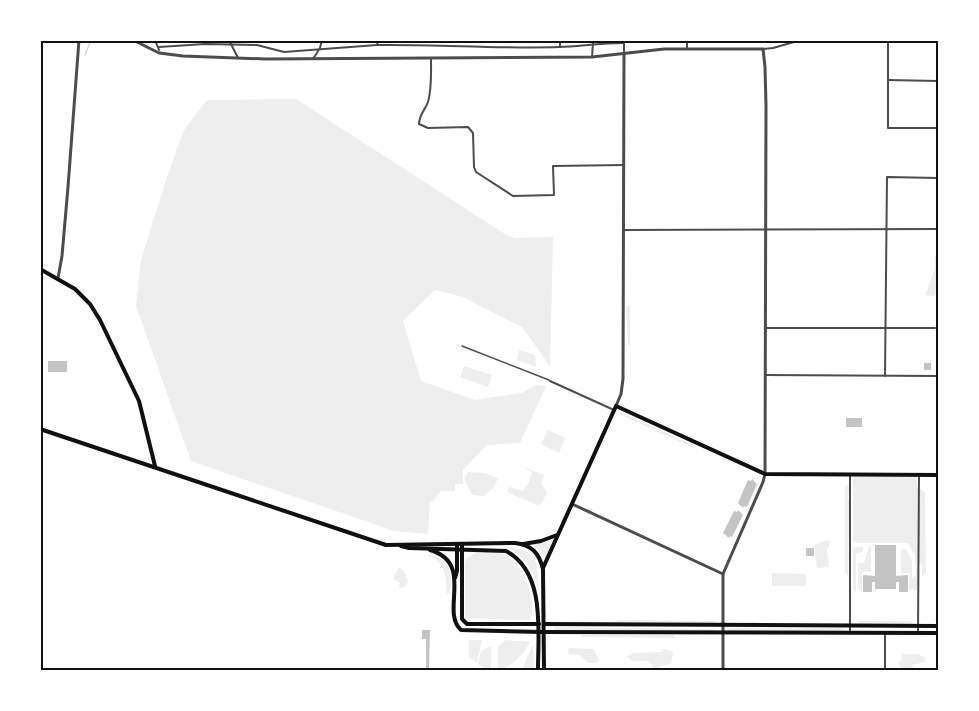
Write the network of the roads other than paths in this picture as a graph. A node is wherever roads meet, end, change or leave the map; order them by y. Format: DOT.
graph roads {
  1 [pos="79,40"];
  2 [pos="133,40"];
  3 [pos="155,40"];
  4 [pos="229,40"];
  5 [pos="322,40"];
  6 [pos="378,40"];
  7 [pos="408,40"];
  8 [pos="425,40"];
  9 [pos="560,40"];
  10 [pos="687,40"];
  11 [pos="801,40"];
  12 [pos="888,40"];
  13 [pos="205,42"];
  14 [pos="624,42"];
  15 [pos="593,43"];
  16 [pos="232,44"];
  17 [pos="377,45"];
  18 [pos="412,45"];
  19 [pos="423,45"];
  20 [pos="560,47"];
  21 [pos="320,48"];
  22 [pos="763,48"];
  23 [pos="687,49"];
  24 [pos="294,52"];
  25 [pos="624,54"];
  26 [pos="592,57"];
  27 [pos="238,58"];
  28 [pos="431,58"];
  29 [pos="296,59"];
  30 [pos="313,59"];
  31 [pos="888,80"];
  32 [pos="939,81"];
  33 [pos="939,128"];
  34 [pos="624,165"];
  35 [pos="939,178"];
  36 [pos="939,229"];
  37 [pos="765,230"];
  38 [pos="887,230"];
  39 [pos="624,231"];
  40 [pos="40,269"];
  41 [pos="58,278"];
  42 [pos="886,327"];
  43 [pos="765,328"];
  44 [pos="935,328"];
  45 [pos="462,346"];
  46 [pos="765,375"];
  47 [pos="885,376"];
  48 [pos="939,376"];
  49 [pos="550,381"];
  50 [pos="615,408"];
  51 [pos="40,429"];
  52 [pos="156,466"];
  53 [pos="765,474"];
  54 [pos="850,475"];
  55 [pos="919,475"];
  56 [pos="939,475"];
  57 [pos="572,504"];
  58 [pos="558,534"];
  59 [pos="459,544"];
  60 [pos="523,544"];
  61 [pos="400,546"];
  62 [pos="426,549"];
  63 [pos="459,549"];
  64 [pos="543,569"];
  65 [pos="723,573"];
  66 [pos="454,579"];
  67 [pos="537,624"];
  68 [pos="544,624"];
  69 [pos="723,626"];
  70 [pos="850,626"];
  71 [pos="939,626"];
  72 [pos="918,627"];
  73 [pos="538,632"];
  74 [pos="544,632"];
  75 [pos="723,633"];
  76 [pos="850,633"];
  77 [pos="885,633"];
  78 [pos="918,633"];
  79 [pos="939,633"];
  80 [pos="538,670"];
  81 [pos="544,670"];
  82 [pos="723,670"];
  83 [pos="885,670"];
  1 -- 41 [label="street"];
  2 -- 27 [label="street"];
  3 -- 13 [label="street"];
  4 -- 16 [label="street"];
  5 -- 21 [label="street"];
  6 -- 17 [label="street"];
  7 -- 18 [label="street"];
  8 -- 19 [label="street"];
  9 -- 20 [label="street"];
  10 -- 23 [label="street"];
  11 -- 22 [label="street"];
  12 -- 31 [label="street"];
  13 -- 16 [label="street"];
  14 -- 15 [label="street"];
  14 -- 25 [label="street"];
  15 -- 20 [label="street"];
  15 -- 26 [label="street"];
  16 -- 24 [label="street"];
  16 -- 27 [label="street"];
  17 -- 18 [label="street"];
  17 -- 21 [label="street"];
  18 -- 19 [label="street"];
  19 -- 20 [label="street"];
  21 -- 24 [label="street"];
  21 -- 30 [label="street"];
  22 -- 23 [label="street"];
  22 -- 37 [label="street"];
  23 -- 25 [label="street"];
  24 -- 29 [label="street"];
  25 -- 26 [label="street"];
  25 -- 34 [label="street"];
  26 -- 28 [label="street"];
  27 -- 29 [label="street"];
  28 -- 30 [label="street"];
  28 -- 34 [label="street"];
  29 -- 30 [label="street"];
  31 -- 32 [label="street"];
  31 -- 33 [label="street"];
  34 -- 39 [label="street"];
  35 -- 38 [label="street"];
  36 -- 38 [label="street"];
  37 -- 38 [label="street"];
  37 -- 39 [label="street"];
  37 -- 43 [label="street"];
  38 -- 42 [label="street"];
  39 -- 50 [label="street"];
  40 -- 41 [label="main road"];
  41 -- 52 [label="main road"];
  42 -- 43 [label="street"];
  42 -- 44 [label="street"];
  42 -- 47 [label="street"];
  43 -- 46 [label="street"];
  45 -- 49 [label="street"];
  46 -- 47 [label="street"];
  46 -- 53 [label="street"];
  47 -- 48 [label="street"];
  49 -- 50 [label="street"];
  50 -- 53 [label="main road"];
  50 -- 57 [label="main road"];
  51 -- 52 [label="main road"];
  52 -- 61 [label="main road"];
  53 -- 54 [label="main road"];
  53 -- 65 [label="street"];
  54 -- 55 [label="main road"];
  54 -- 70 [label="street"];
  55 -- 56 [label="main road"];
  55 -- 72 [label="street"];
  57 -- 58 [label="main road"];
  57 -- 65 [label="street"];
  58 -- 60 [label="main road"];
  58 -- 64 [label="main road"];
  59 -- 60 [label="main road"];
  59 -- 61 [label="main road"];
  59 -- 63 [label="main road"];
  60 -- 64 [label="main road"];
  61 -- 62 [label="main road"];
  62 -- 63 [label="main road"];
  62 -- 66 [label="main road"];
  63 -- 66 [label="main road"];
  63 -- 67 [label="main road"];
  63 -- 67 [label="main road"];
  64 -- 68 [label="main road"];
  65 -- 69 [label="street"];
  66 -- 73 [label="main road"];
  67 -- 68 [label="main road"];
  67 -- 73 [label="main road"];
  68 -- 69 [label="main road"];
  68 -- 74 [label="main road"];
  69 -- 70 [label="main road"];
  69 -- 75 [label="street"];
  70 -- 72 [label="main road"];
  70 -- 76 [label="street"];
  71 -- 72 [label="main road"];
  72 -- 78 [label="street"];
  73 -- 74 [label="main road"];
  73 -- 80 [label="main road"];
  74 -- 75 [label="main road"];
  74 -- 81 [label="main road"];
  75 -- 76 [label="main road"];
  75 -- 82 [label="street"];
  76 -- 77 [label="main road"];
  77 -- 78 [label="main road"];
  77 -- 83 [label="street"];
  78 -- 79 [label="main road"];
}
